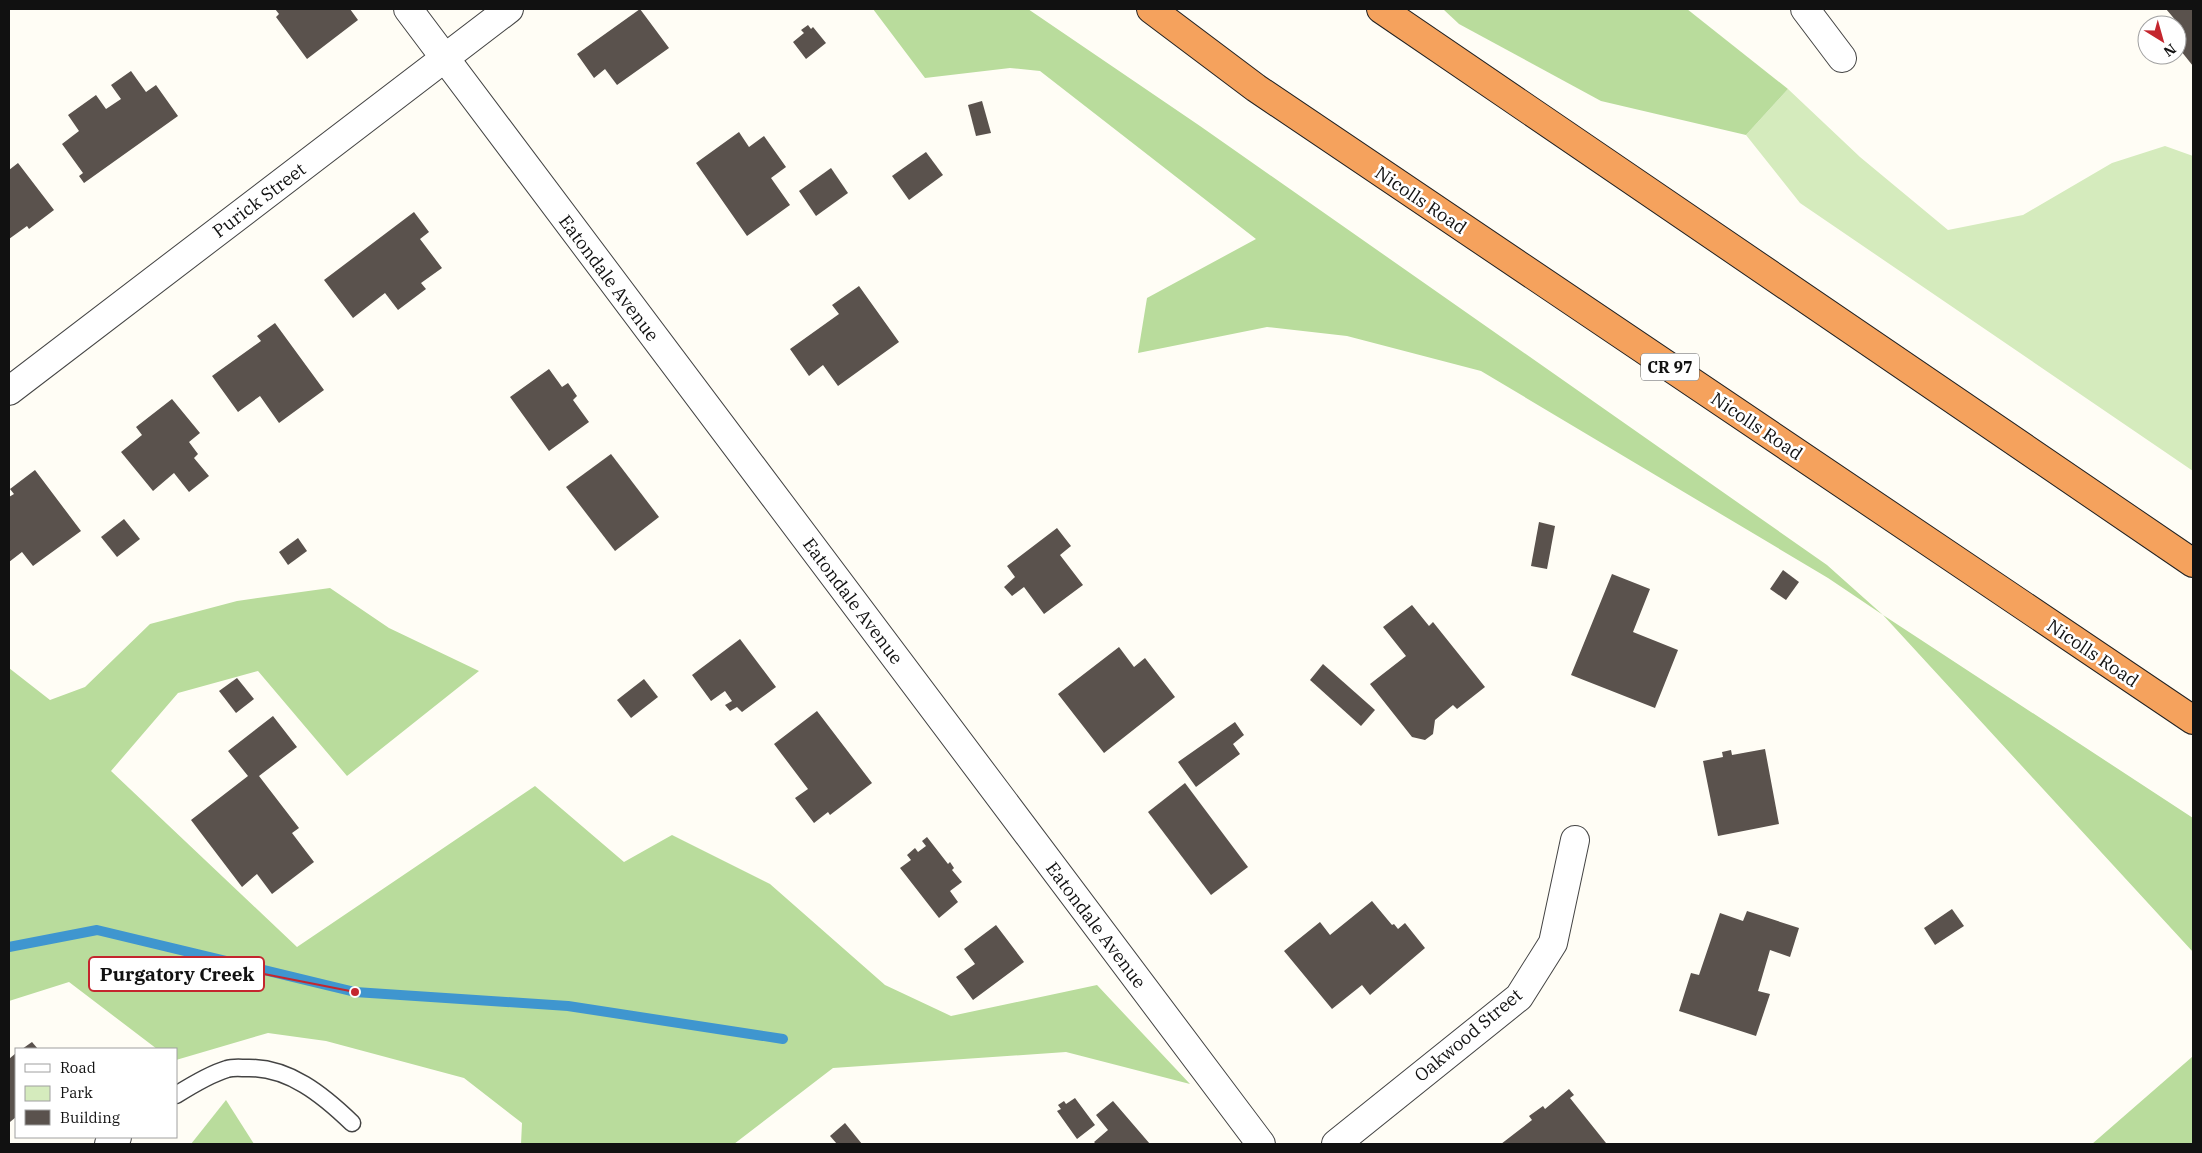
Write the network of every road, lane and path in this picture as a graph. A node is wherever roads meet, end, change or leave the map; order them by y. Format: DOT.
graph roads {
  1 [pos="408,9"];
  2 [pos="509,9"];
  3 [pos="1151,9"];
  4 [pos="1381,9"];
  5 [pos="1805,9"];
  6 [pos="1842,58"];
  7 [pos="444,59"];
  8 [pos="9,391"];
  9 [pos="2193,563"];
  10 [pos="2193,720"];
  11 [pos="1576,840"];
  12 [pos="178,1094"];
  13 [pos="352,1123"];
  14 [pos="1261,1144"];
  15 [pos="1336,1144"];
  1 -- 7 [label="street, Eatondale Avenue"];
  2 -- 7 [label="street, Purick Street"];
  3 -- 10 [label="highway, Nicolls Road / CR 97"];
  4 -- 9 [label="highway"];
  5 -- 6 [label="street"];
  7 -- 8 [label="street, Purick Street"];
  7 -- 14 [label="street, Eatondale Avenue"];
  11 -- 15 [label="street, Oakwood Street"];
  12 -- 13 [label="lane"];
}
